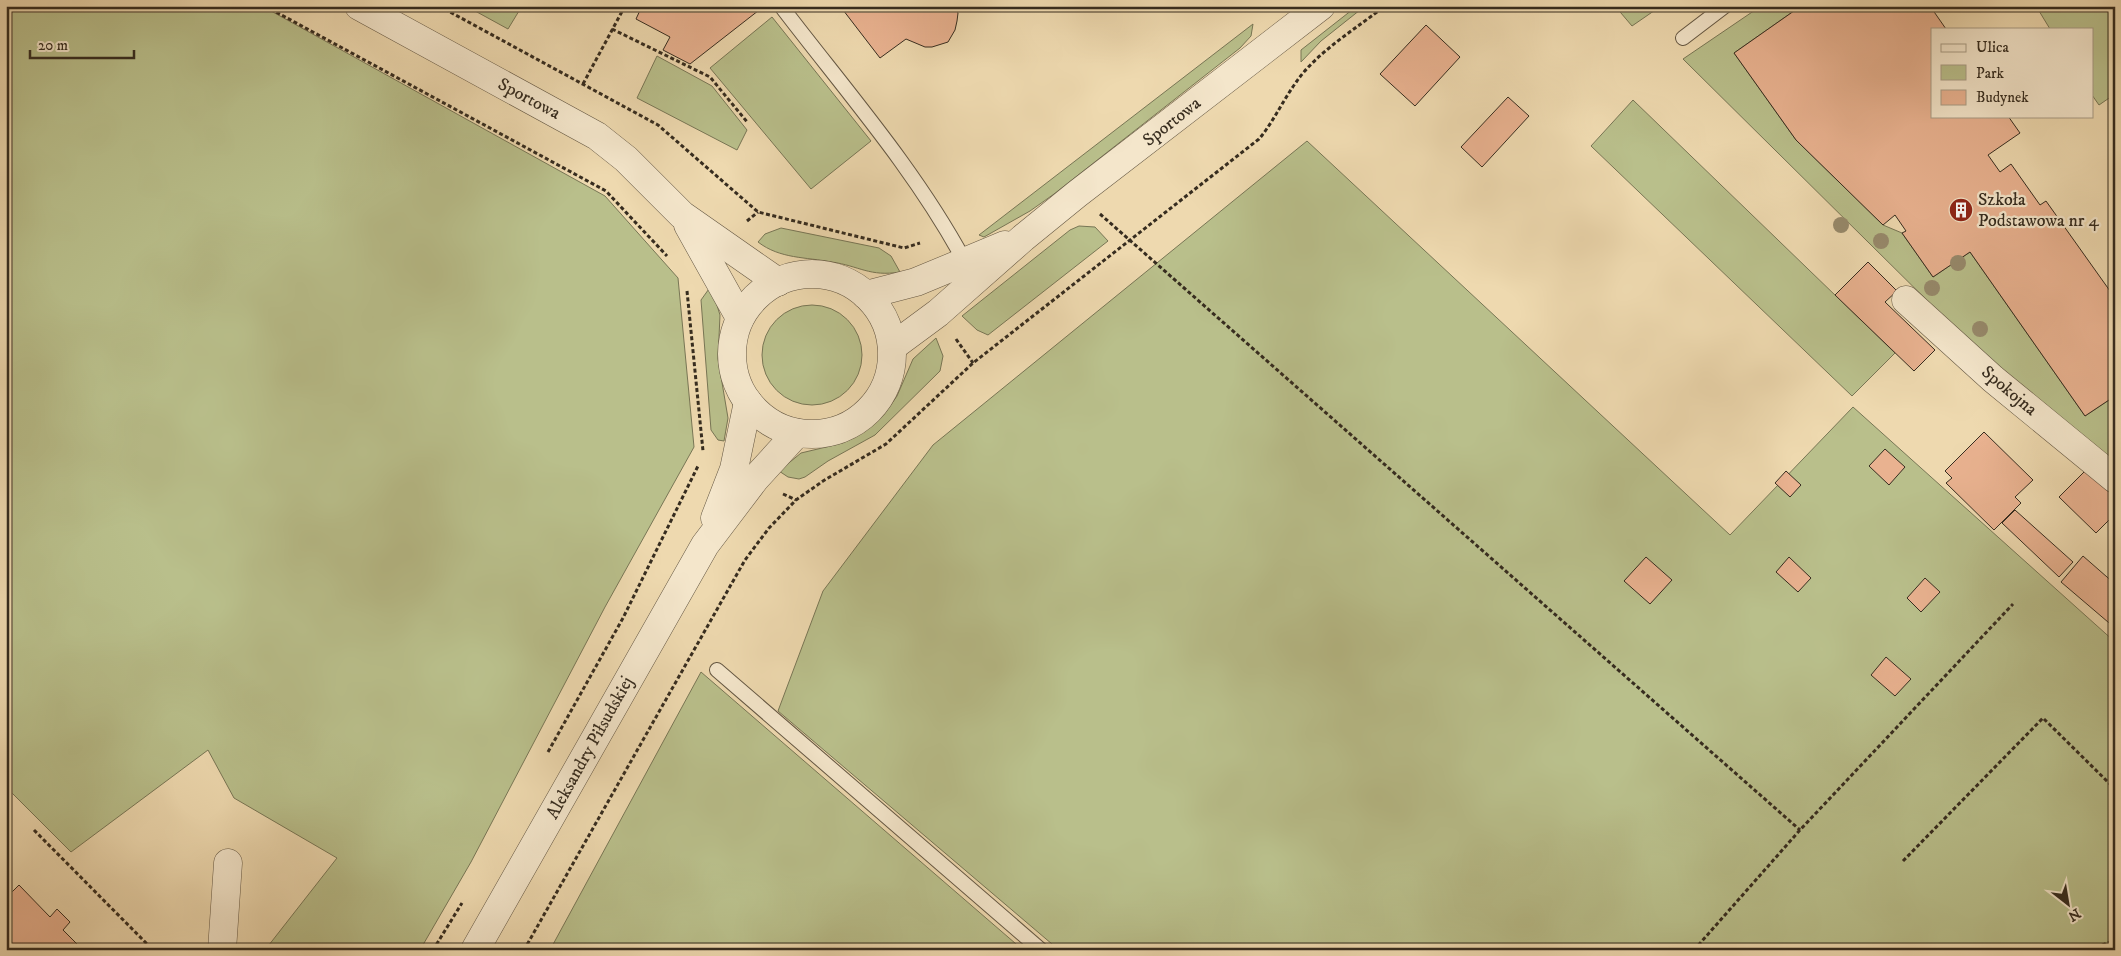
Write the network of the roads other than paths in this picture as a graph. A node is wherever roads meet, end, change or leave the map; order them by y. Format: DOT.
graph roads {
  1 [pos="359,6"];
  2 [pos="781,6"];
  3 [pos="1321,6"];
  4 [pos="1725,6"];
  5 [pos="1683,38"];
  6 [pos="682,215"];
  7 [pos="969,272"];
  8 [pos="778,282"];
  9 [pos="866,295"];
  10 [pos="1906,300"];
  11 [pos="740,318"];
  12 [pos="892,347"];
  13 [pos="748,402"];
  14 [pos="797,433"];
  15 [pos="2115,479"];
  16 [pos="705,546"];
  17 [pos="717,670"];
  18 [pos="228,863"];
  19 [pos="222,950"];
  20 [pos="475,950"];
  21 [pos="1042,950"];
  1 -- 6 [label="street, Sportowa"];
  2 -- 7 [label="lane"];
  3 -- 7 [label="street, Sportowa"];
  4 -- 5 [label="lane"];
  6 -- 8 [label="street, Sportowa"];
  6 -- 11 [label="street, Sportowa"];
  7 -- 9 [label="street, Sportowa"];
  7 -- 12 [label="street, Sportowa"];
  8 -- 9 [label="street"];
  8 -- 11 [label="street"];
  9 -- 12 [label="street"];
  10 -- 15 [label="street, Spokojna"];
  11 -- 13 [label="street"];
  12 -- 14 [label="street"];
  13 -- 14 [label="street"];
  13 -- 16 [label="street, Aleksandry Piłsudskiej"];
  14 -- 16 [label="street, Aleksandry Piłsudskiej"];
  16 -- 20 [label="street, Aleksandry Piłsudskiej"];
  17 -- 21 [label="lane"];
  18 -- 19 [label="street"];
}
